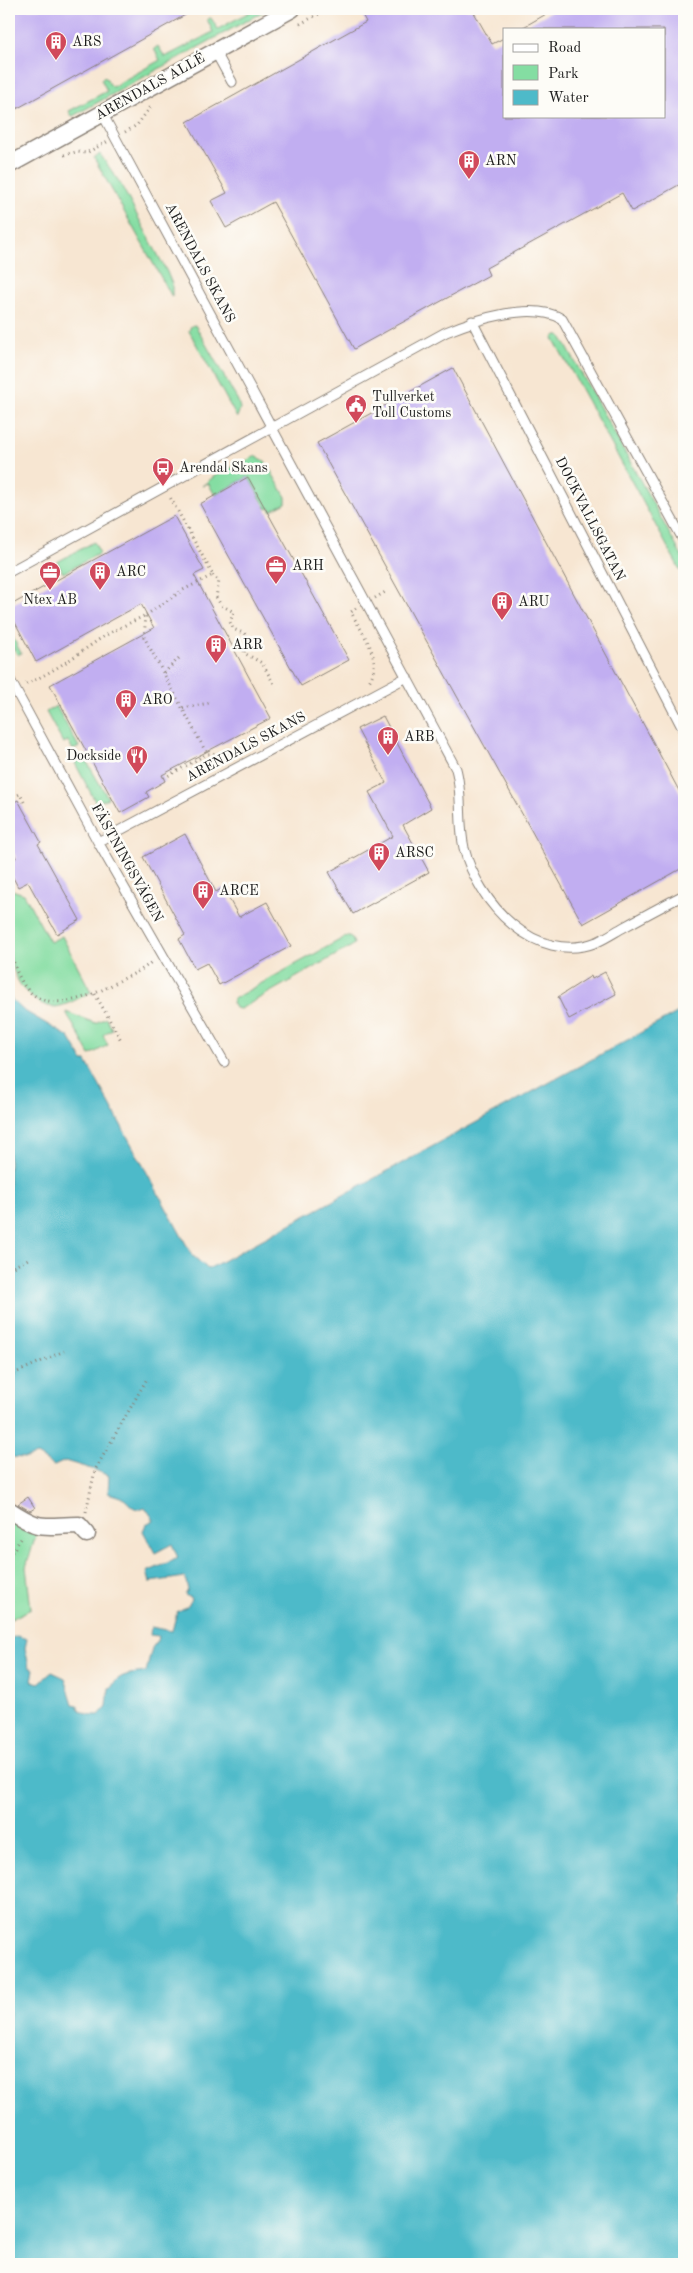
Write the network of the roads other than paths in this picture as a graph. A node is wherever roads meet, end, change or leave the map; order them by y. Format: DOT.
graph roads {
  1 [pos="292,9"];
  2 [pos="215,51"];
  3 [pos="232,82"];
  4 [pos="102,114"];
  5 [pos="9,165"];
  6 [pos="472,321"];
  7 [pos="273,427"];
  8 [pos="684,541"];
  9 [pos="9,572"];
  10 [pos="408,677"];
  11 [pos="9,678"];
  12 [pos="684,730"];
  13 [pos="98,842"];
  14 [pos="684,895"];
  15 [pos="224,1062"];
  16 [pos="9,1510"];
  17 [pos="83,1530"];
  1 -- 2 [label="street, ARENDALS ALLÉ"];
  2 -- 3 [label="lane"];
  2 -- 4 [label="street, ARENDALS ALLÉ"];
  4 -- 5 [label="street, ARENDALS ALLÉ"];
  4 -- 7 [label="lane, ARENDALS SKANS"];
  6 -- 7 [label="lane"];
  6 -- 8 [label="lane"];
  6 -- 12 [label="lane, DOCKVALLSGATAN"];
  7 -- 9 [label="lane"];
  7 -- 10 [label="lane, ARENDALS SKANS"];
  10 -- 13 [label="lane, ARENDALS SKANS"];
  10 -- 14 [label="lane, ARENDALS SKANS"];
  11 -- 13 [label="lane, FÄSTNINGSVÄGEN"];
  13 -- 15 [label="lane, FÄSTNINGSVÄGEN"];
  16 -- 17 [label="street"];
}
